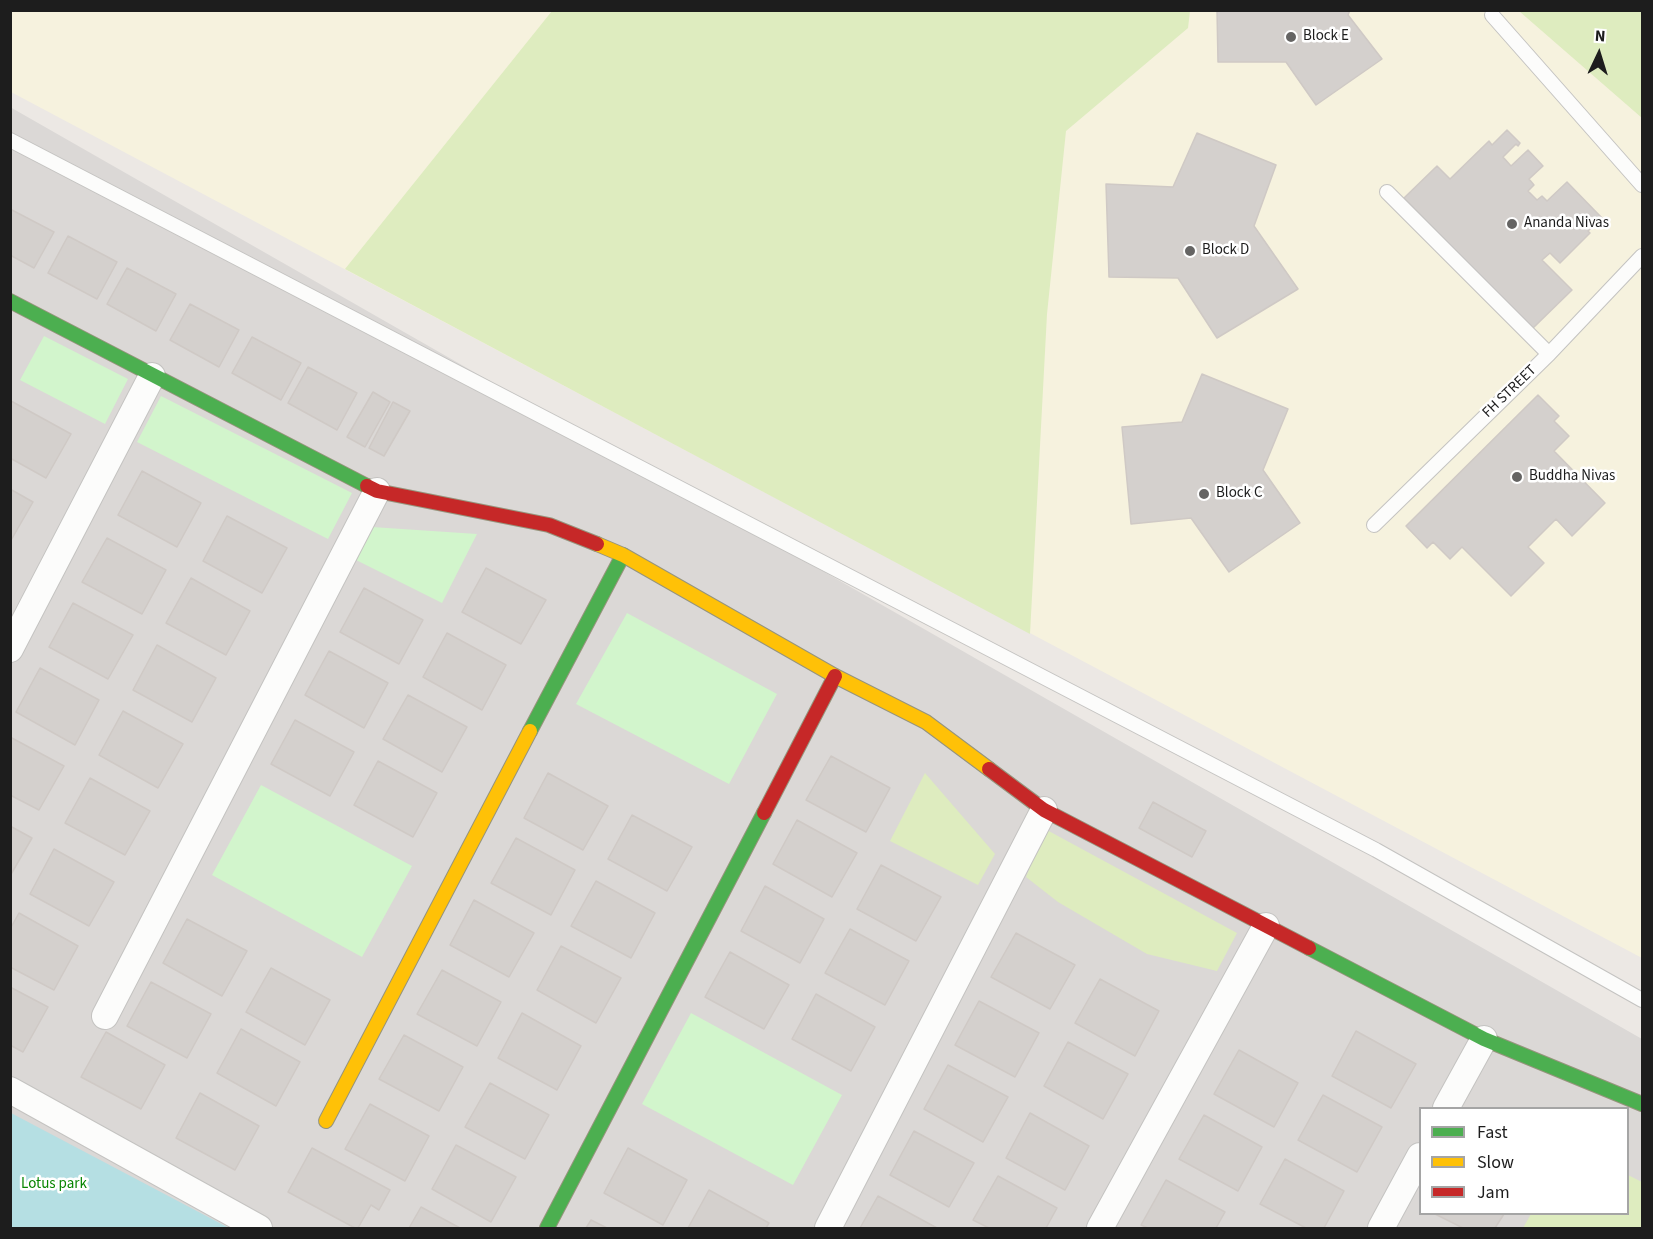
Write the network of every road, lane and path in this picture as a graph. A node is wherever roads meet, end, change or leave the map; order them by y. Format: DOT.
graph roads {
  1 [pos="1492,15"];
  2 [pos="10,140"];
  3 [pos="1642,184"];
  4 [pos="1387,192"];
  5 [pos="1642,256"];
  6 [pos="10,301"];
  7 [pos="1549,354"];
  8 [pos="152,376"];
  9 [pos="377,491"];
  10 [pos="1374,525"];
  11 [pos="623,555"];
  12 [pos="10,649"];
  13 [pos="835,676"];
  14 [pos="1044,810"];
  15 [pos="1266,926"];
  16 [pos="1642,1000"];
  17 [pos="105,1017"];
  18 [pos="1484,1039"];
  19 [pos="10,1090"];
  20 [pos="1642,1104"];
  21 [pos="1447,1107"];
  22 [pos="326,1121"];
  23 [pos="1419,1158"];
  24 [pos="260,1228"];
  25 [pos="547,1228"];
  26 [pos="828,1228"];
  27 [pos="1100,1228"];
  28 [pos="1381,1228"];
  1 -- 3 [label="lane"];
  2 -- 16 [label="lane"];
  4 -- 7 [label="lane"];
  5 -- 7 [label="lane, FH STREET"];
  6 -- 8 [label="street"];
  7 -- 10 [label="lane, FH STREET"];
  8 -- 9 [label="street"];
  8 -- 12 [label="street"];
  9 -- 11 [label="street"];
  9 -- 17 [label="street"];
  11 -- 13 [label="street"];
  11 -- 22 [label="street"];
  13 -- 14 [label="street"];
  13 -- 25 [label="street"];
  14 -- 15 [label="street"];
  14 -- 26 [label="street"];
  15 -- 18 [label="street"];
  15 -- 27 [label="street"];
  18 -- 20 [label="street"];
  18 -- 21 [label="street"];
  19 -- 24 [label="street"];
  23 -- 28 [label="street"];
}
